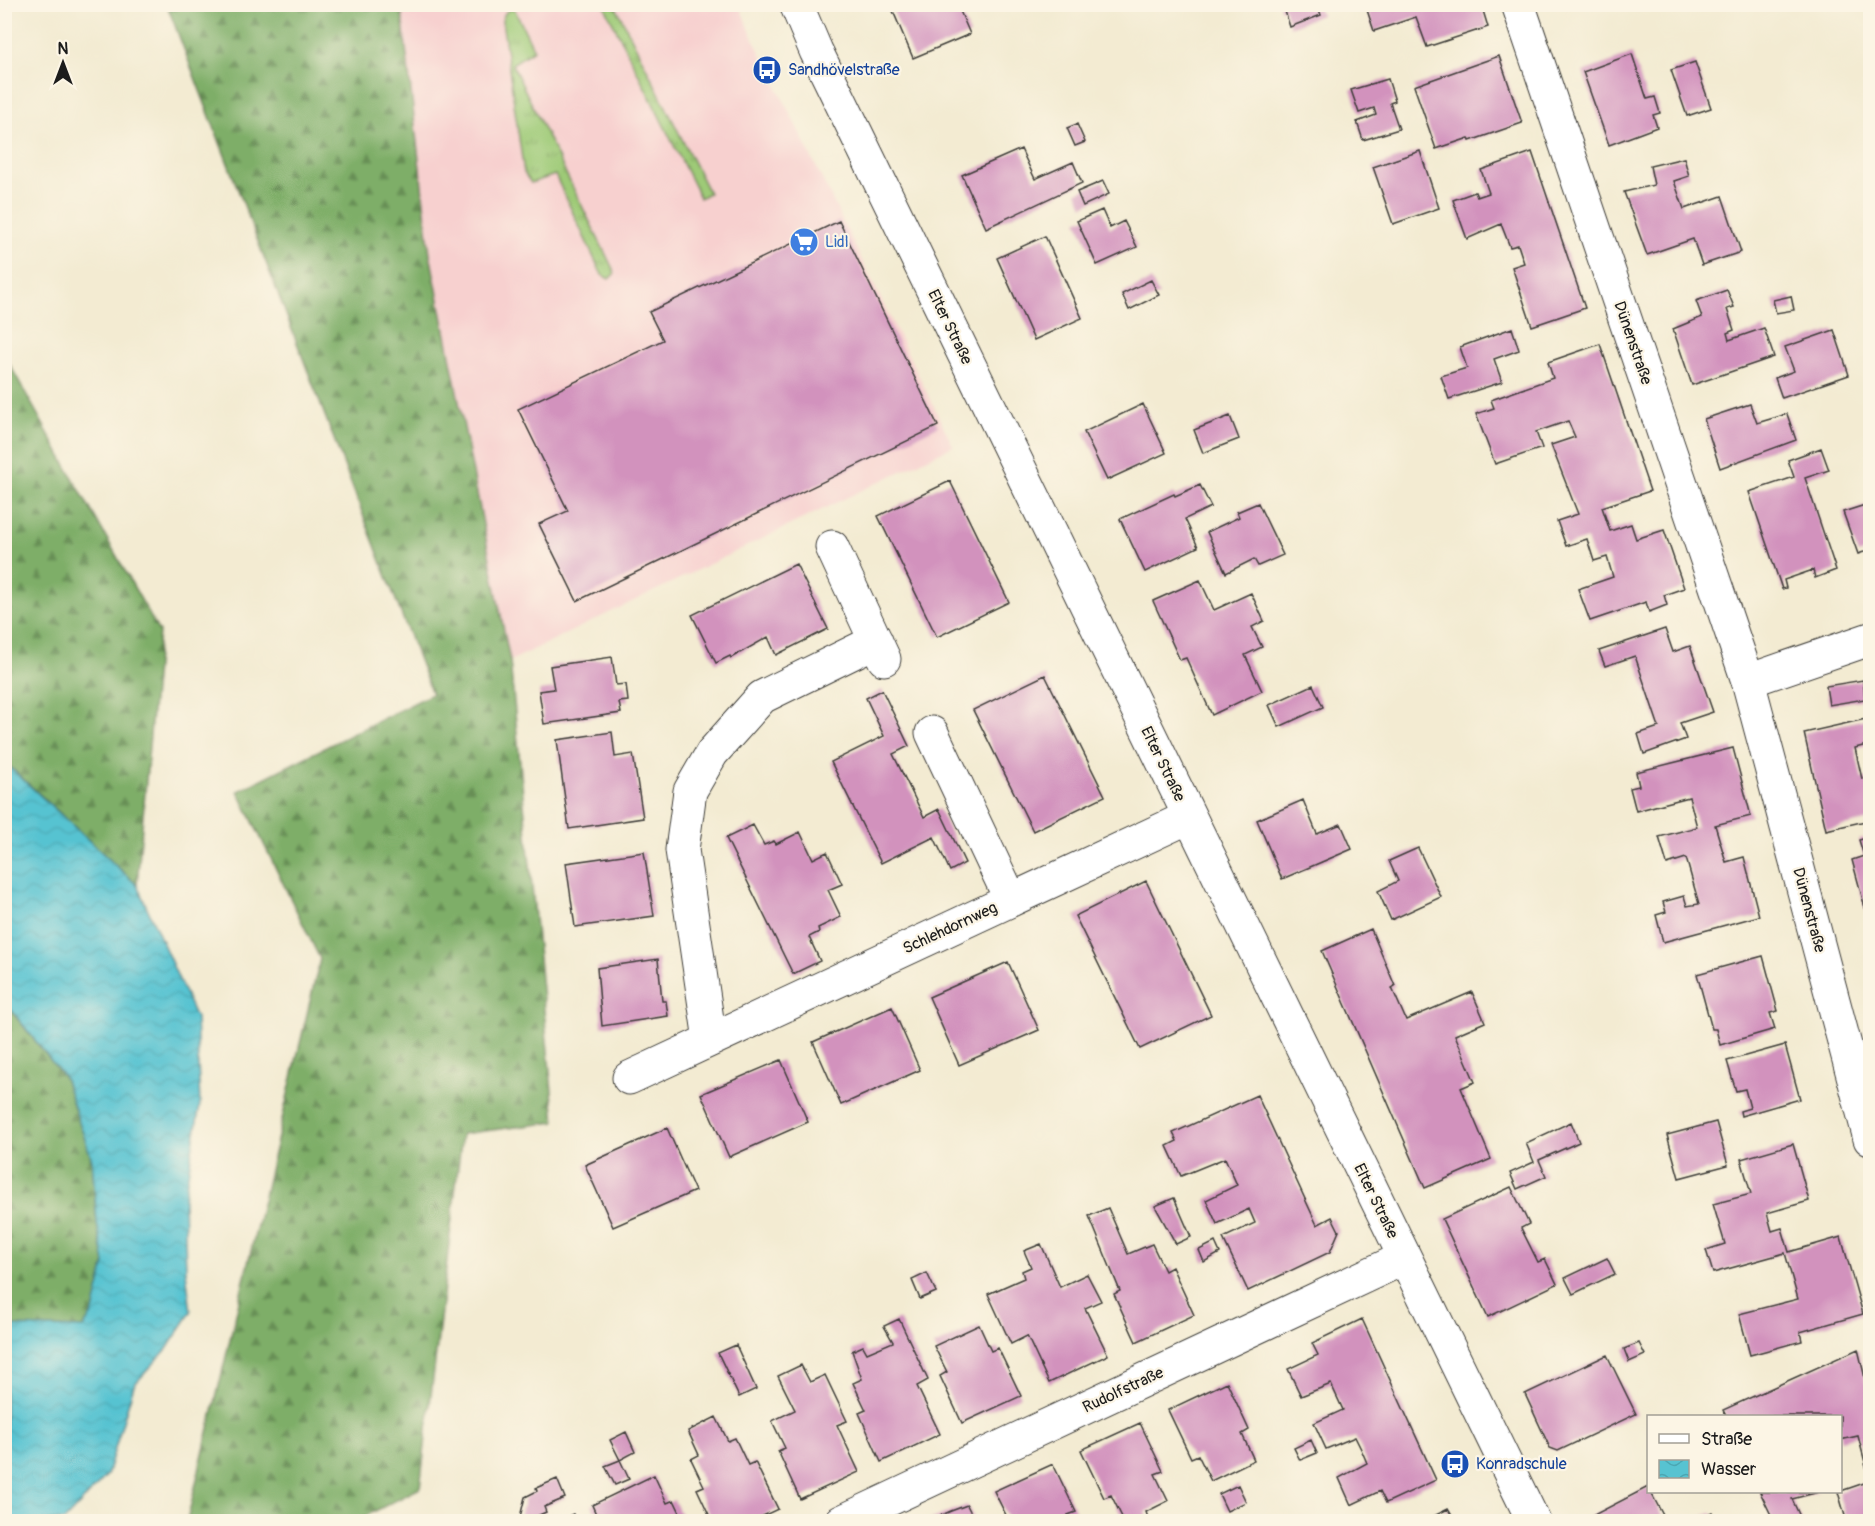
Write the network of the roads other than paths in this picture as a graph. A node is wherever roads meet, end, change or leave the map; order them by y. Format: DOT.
graph roads {
  1 [pos="796,4"];
  2 [pos="1518,4"];
  3 [pos="832,547"];
  4 [pos="1870,639"];
  5 [pos="1748,681"];
  6 [pos="932,733"];
  7 [pos="1189,817"];
  8 [pos="1011,900"];
  9 [pos="710,1040"];
  10 [pos="629,1078"];
  11 [pos="1870,1139"];
  12 [pos="1404,1258"];
  13 [pos="841,1521"];
  14 [pos="1534,1521"];
  1 -- 7 [label="street, Elter Straße"];
  2 -- 5 [label="street, Dünenstraße"];
  3 -- 9 [label="street"];
  4 -- 5 [label="street"];
  5 -- 11 [label="street, Dünenstraße"];
  6 -- 8 [label="street"];
  7 -- 8 [label="street, Schlehdornweg"];
  7 -- 12 [label="street, Elter Straße"];
  8 -- 9 [label="street, Schlehdornweg"];
  9 -- 10 [label="street, Schlehdornweg"];
  12 -- 13 [label="street, Rudolfstraße"];
  12 -- 14 [label="street, Elter Straße"];
}
